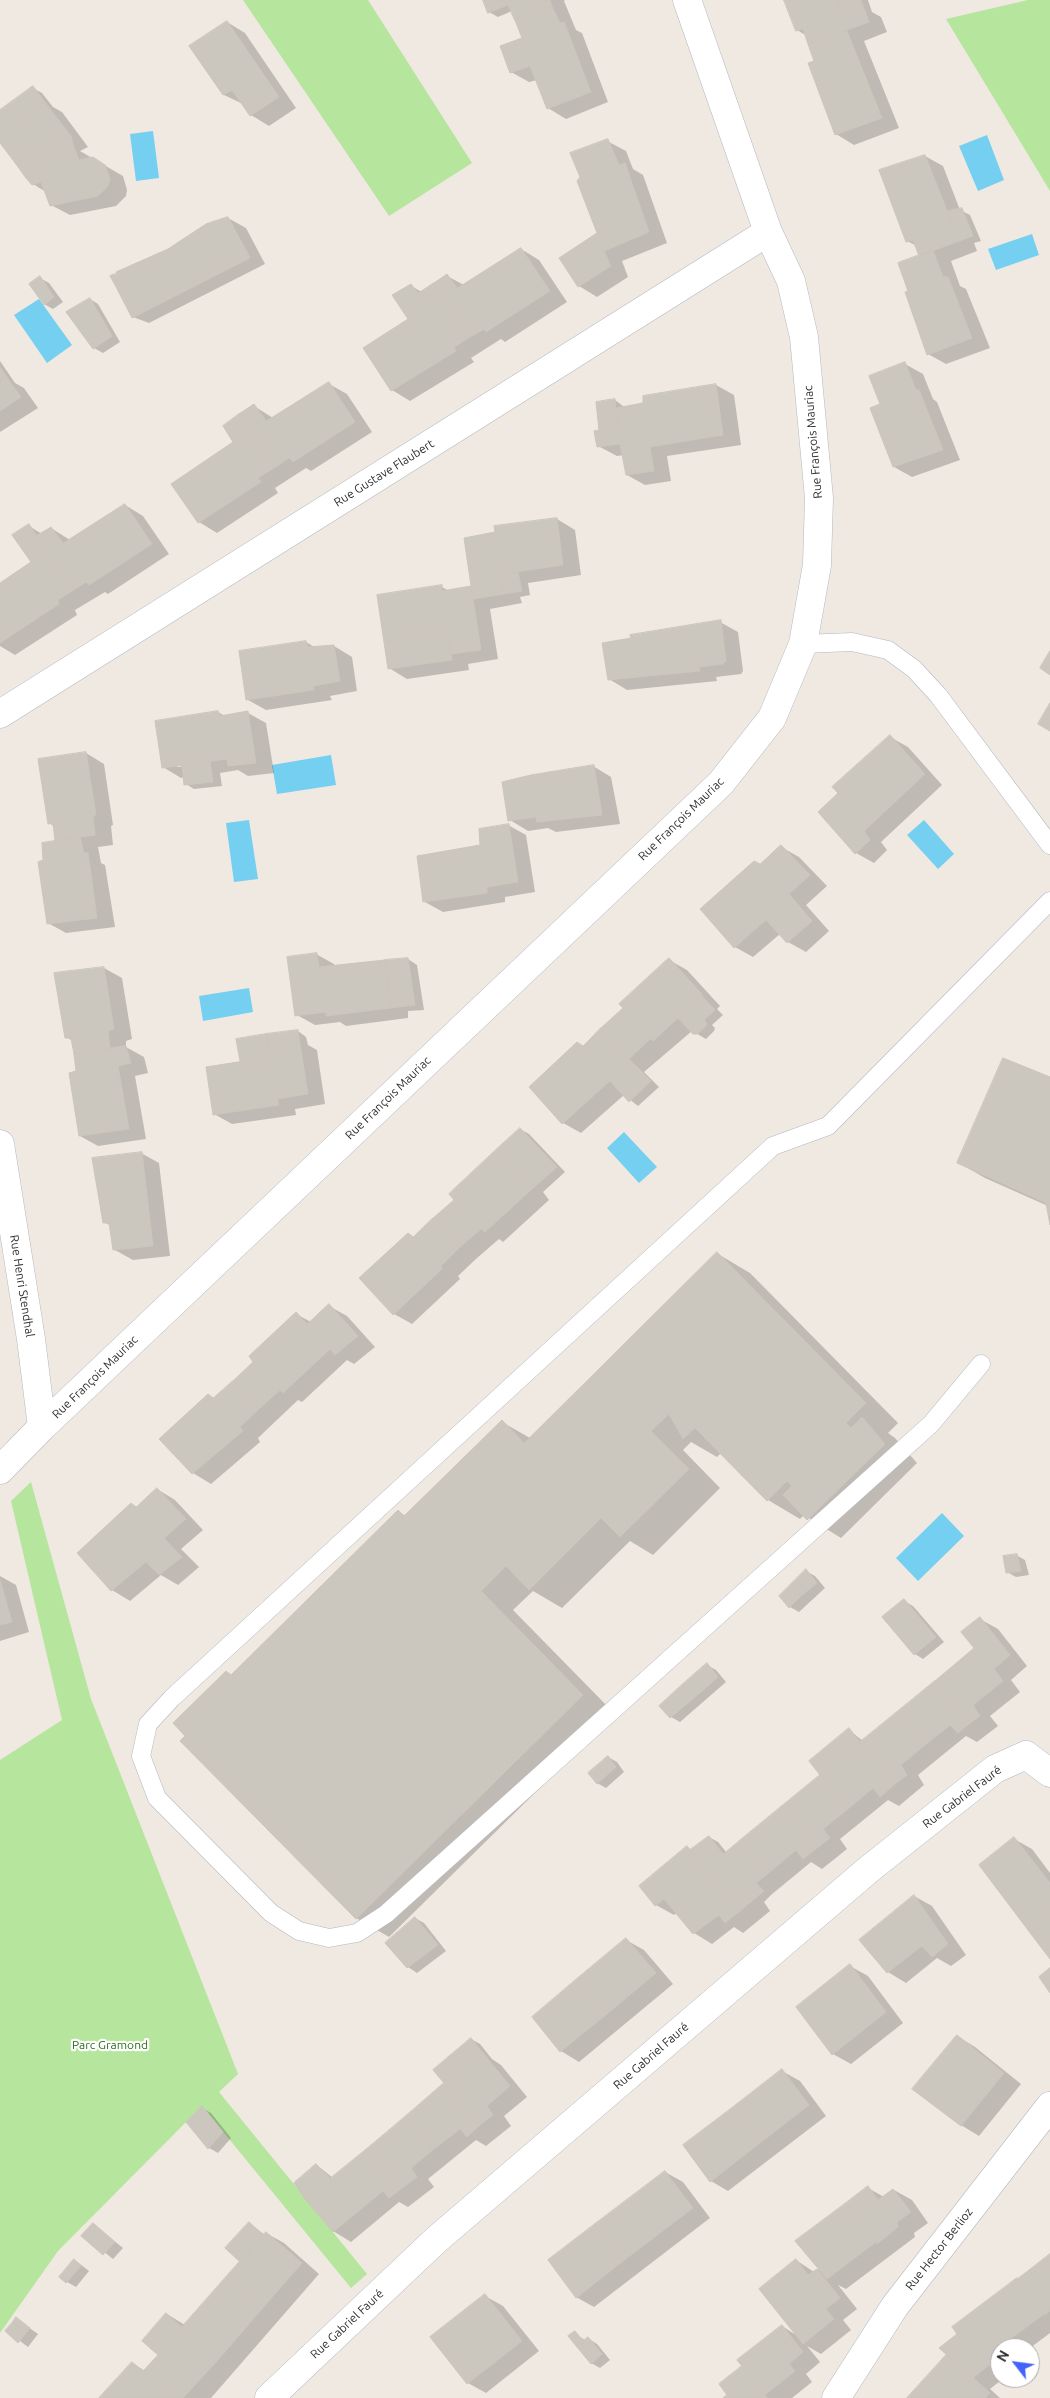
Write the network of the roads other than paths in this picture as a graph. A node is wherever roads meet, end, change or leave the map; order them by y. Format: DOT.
graph roads {
  1 [pos="687,0"];
  2 [pos="768,232"];
  3 [pos="803,644"];
  4 [pos="0,714"];
  5 [pos="1050,844"];
  6 [pos="1050,901"];
  7 [pos="0,1144"];
  8 [pos="981,1364"];
  9 [pos="42,1427"];
  10 [pos="0,1470"];
  11 [pos="1050,1773"];
  12 [pos="1050,2106"];
  13 [pos="269,2398"];
  14 [pos="836,2398"];
  1 -- 2 [label="street, Rue François Mauriac"];
  2 -- 3 [label="street, Rue François Mauriac"];
  2 -- 4 [label="street, Rue Gustave Flaubert"];
  3 -- 5 [label="lane"];
  3 -- 9 [label="street, Rue François Mauriac"];
  6 -- 8 [label="lane"];
  7 -- 9 [label="street, Rue Henri Stendhal"];
  9 -- 10 [label="street, Rue François Mauriac"];
  11 -- 13 [label="street, Rue Gabriel Fauré"];
  12 -- 14 [label="street, Rue Hector Berlioz"];
}
